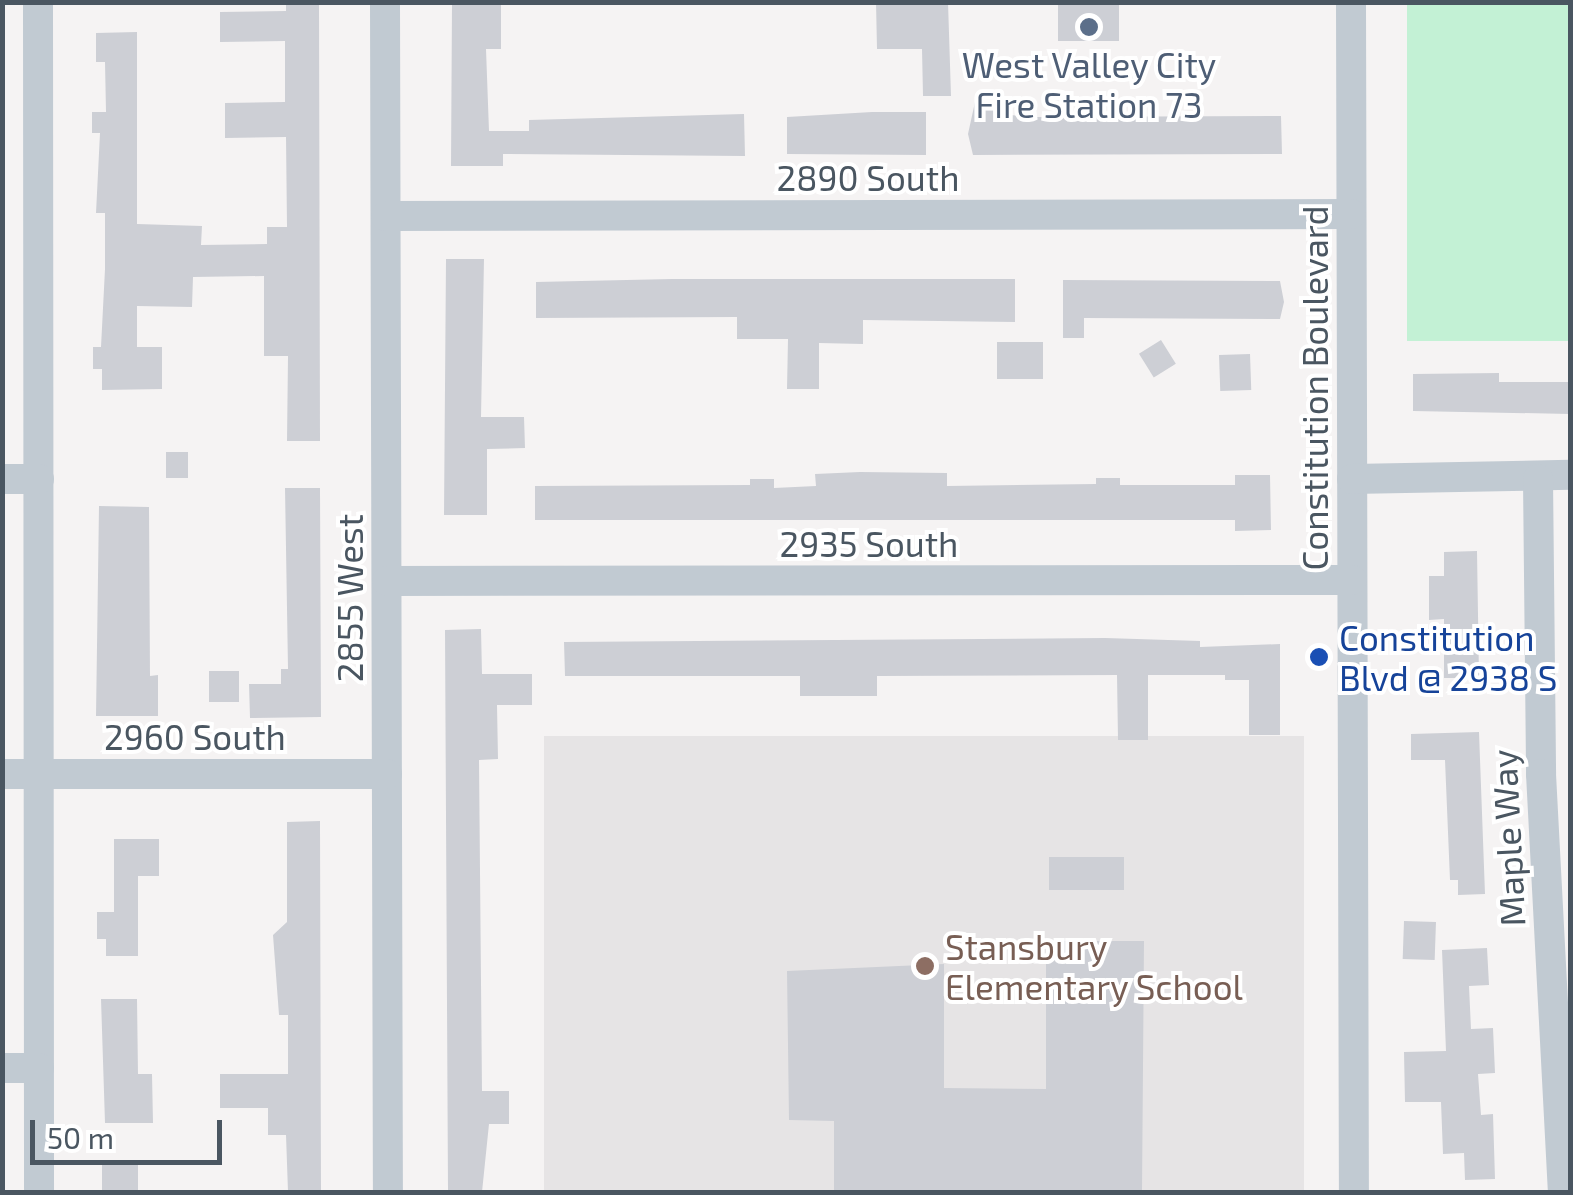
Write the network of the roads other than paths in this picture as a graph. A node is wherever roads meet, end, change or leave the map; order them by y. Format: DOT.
graph roads {
  1 [pos="38,2"];
  2 [pos="385,2"];
  3 [pos="1351,2"];
  4 [pos="1352,214"];
  5 [pos="386,216"];
  6 [pos="1570,475"];
  7 [pos="1352,478"];
  8 [pos="1538,478"];
  9 [pos="2,479"];
  10 [pos="38,479"];
  11 [pos="1352,580"];
  12 [pos="386,581"];
  13 [pos="2,774"];
  14 [pos="39,774"];
  15 [pos="387,774"];
  16 [pos="2,1068"];
  17 [pos="39,1068"];
  18 [pos="40,1192"];
  19 [pos="388,1192"];
  20 [pos="1354,1192"];
  21 [pos="1563,1192"];
  1 -- 10 [label="street"];
  2 -- 5 [label="street, 2855 West"];
  3 -- 4 [label="street, Constitution Boulevard"];
  4 -- 5 [label="street, 2890 South"];
  4 -- 7 [label="street, Constitution Boulevard"];
  5 -- 12 [label="street, 2855 West"];
  6 -- 8 [label="street"];
  7 -- 8 [label="street"];
  7 -- 11 [label="street, Constitution Boulevard"];
  8 -- 21 [label="street, Maple Way"];
  9 -- 10 [label="street"];
  10 -- 14 [label="street"];
  11 -- 12 [label="street, 2935 South"];
  11 -- 20 [label="street, Constitution Boulevard"];
  12 -- 15 [label="street, 2855 West"];
  13 -- 14 [label="street, 2960 South"];
  14 -- 15 [label="street, 2960 South"];
  14 -- 17 [label="street"];
  15 -- 19 [label="street, 2855 West"];
  16 -- 17 [label="street"];
  17 -- 18 [label="street"];
}
